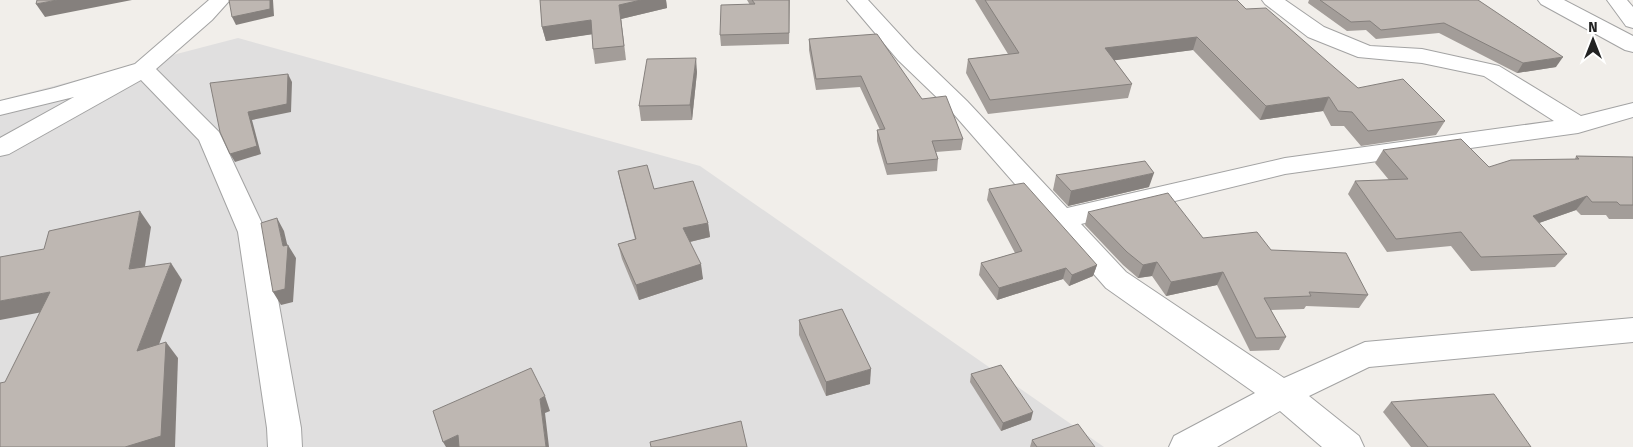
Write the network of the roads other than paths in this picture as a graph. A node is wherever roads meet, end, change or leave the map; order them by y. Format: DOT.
graph roads {
  1 [pos="220,0"];
  2 [pos="857,0"];
  3 [pos="1272,0"];
  4 [pos="1548,0"];
  5 [pos="1617,0"];
  6 [pos="1633,22"];
  7 [pos="1633,44"];
  8 [pos="142,69"];
  9 [pos="0,108"];
  10 [pos="1633,110"];
  11 [pos="1578,125"];
  12 [pos="0,148"];
  13 [pos="1061,218"];
  14 [pos="1633,330"];
  15 [pos="1282,394"];
  16 [pos="285,447"];
  17 [pos="1186,447"];
  18 [pos="1347,447"];
  1 -- 8 [label="street"];
  2 -- 13 [label="street"];
  3 -- 11 [label="street"];
  4 -- 7 [label="street"];
  5 -- 6 [label="street"];
  8 -- 9 [label="street"];
  8 -- 12 [label="street"];
  8 -- 16 [label="street"];
  10 -- 11 [label="street"];
  11 -- 13 [label="street"];
  13 -- 15 [label="street"];
  14 -- 15 [label="street"];
  15 -- 17 [label="street"];
  15 -- 18 [label="street"];
}
